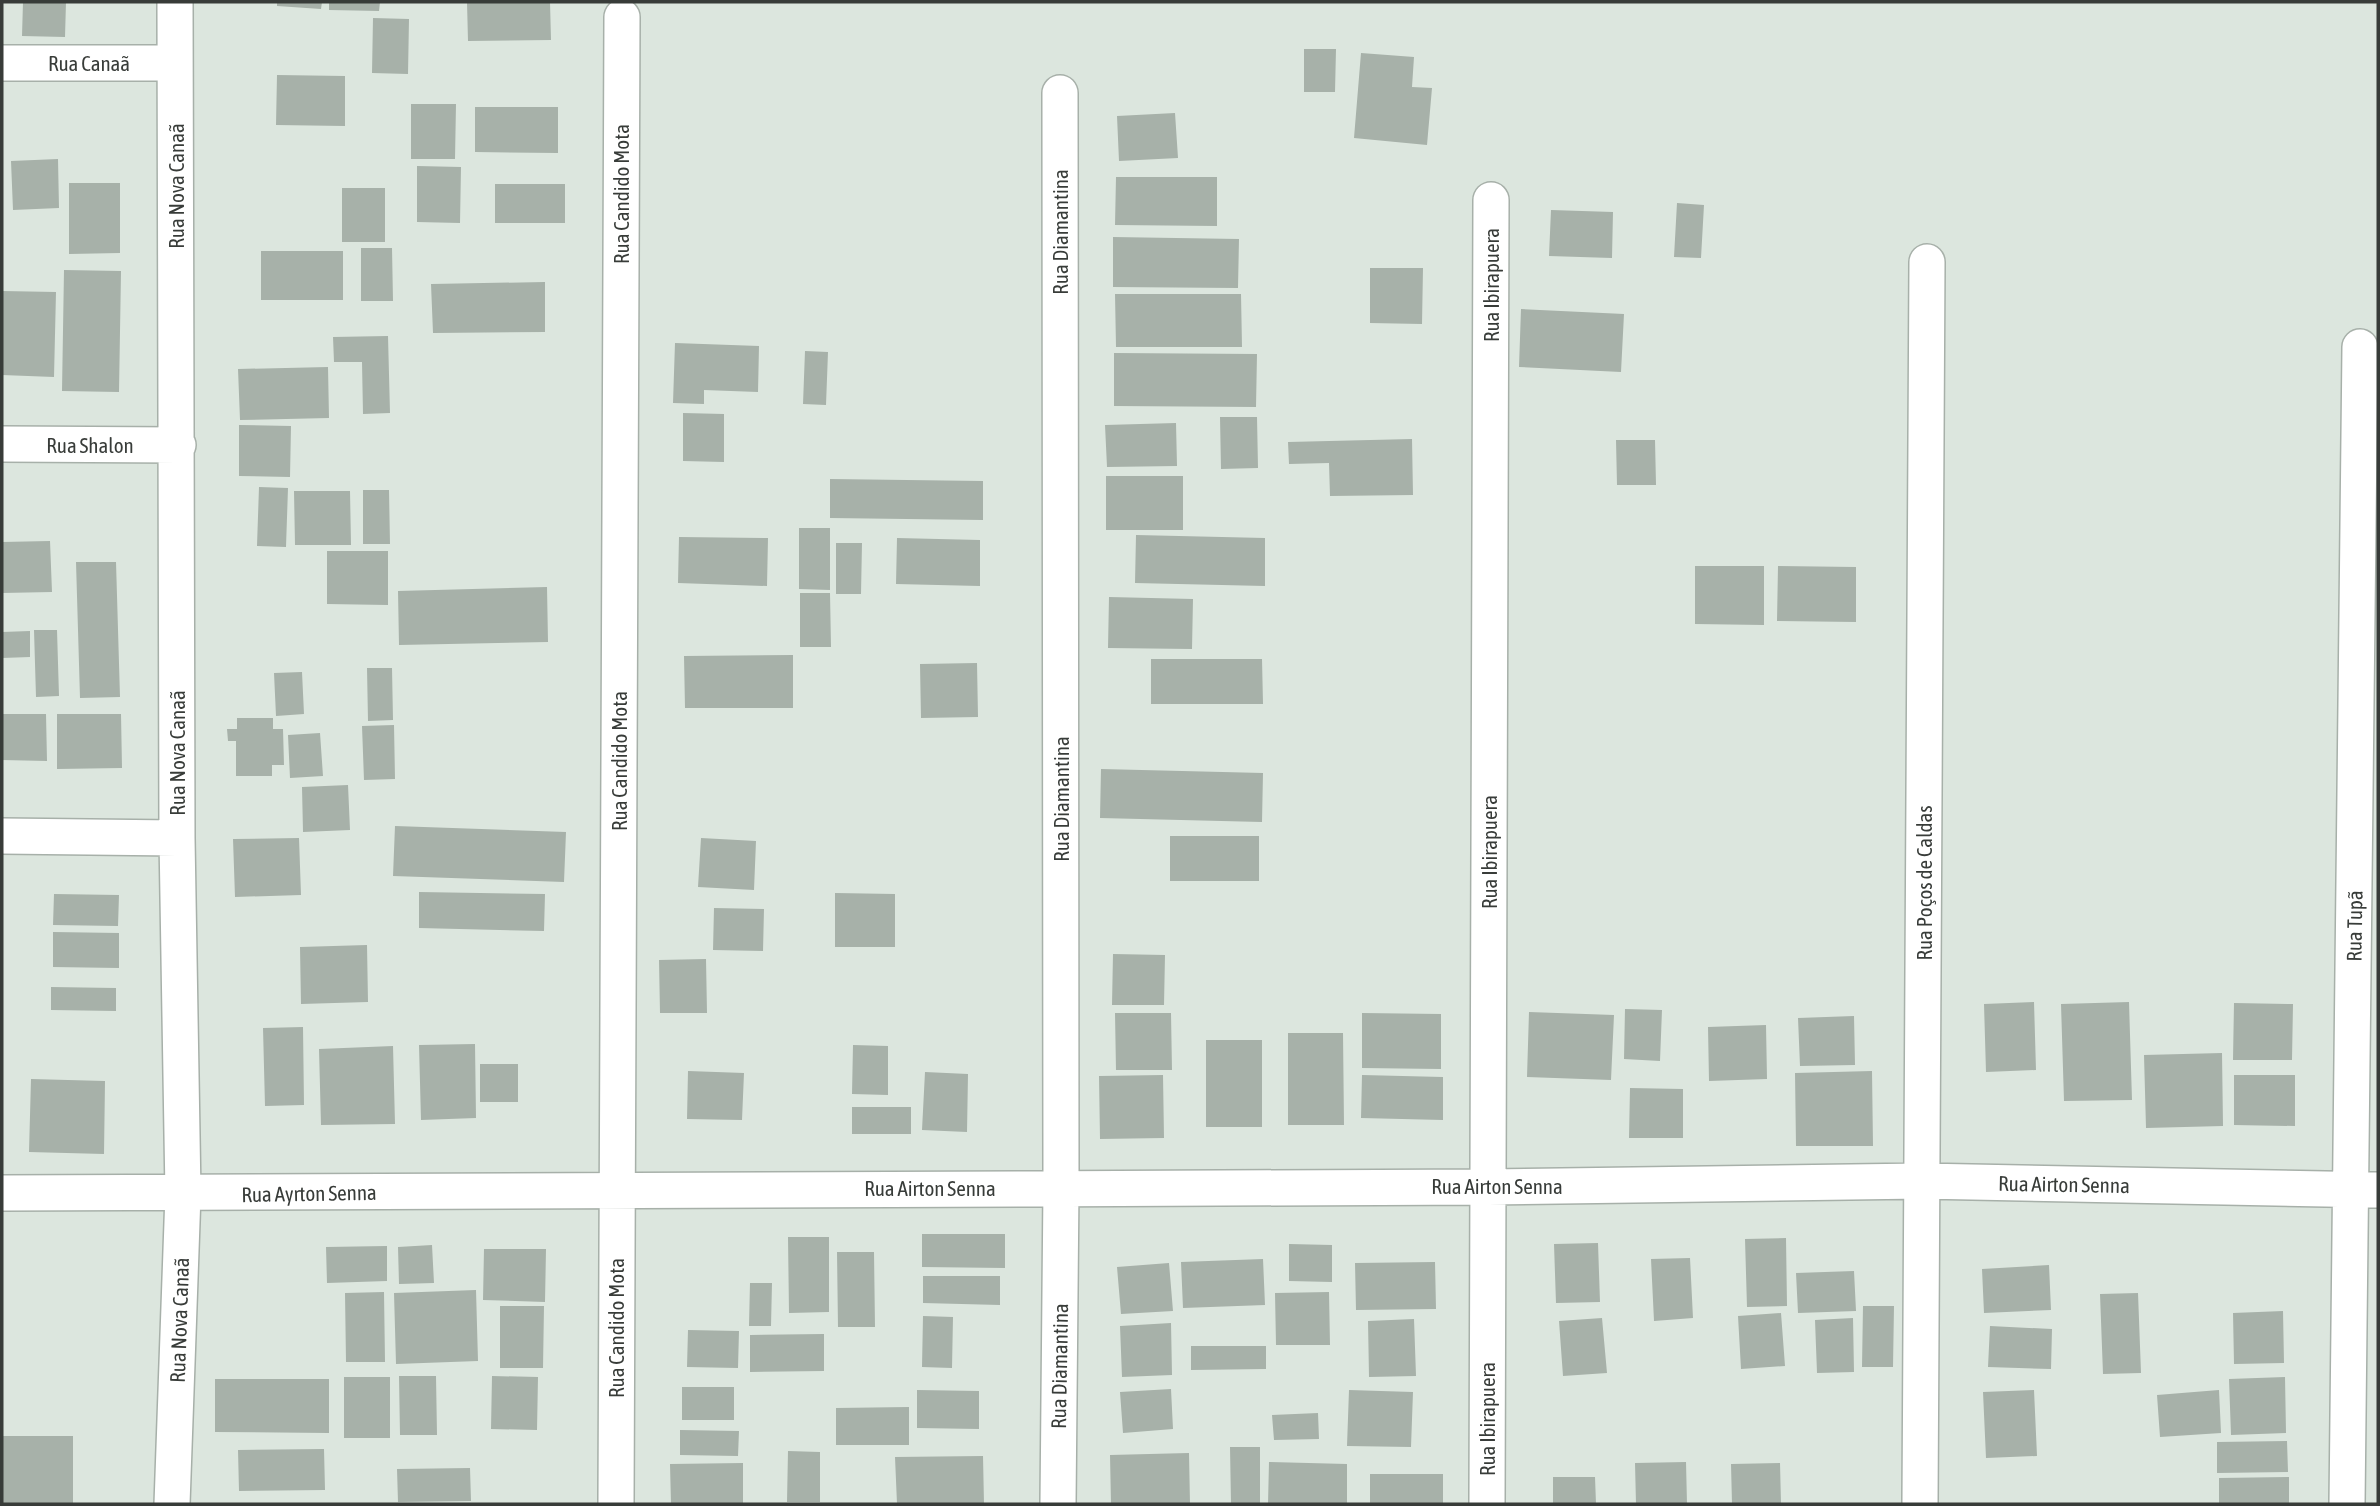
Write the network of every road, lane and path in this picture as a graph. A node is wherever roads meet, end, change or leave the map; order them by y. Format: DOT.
graph roads {
  1 [pos="175,2"];
  2 [pos="622,17"];
  3 [pos="2,63"];
  4 [pos="175,63"];
  5 [pos="1060,93"];
  6 [pos="1491,200"];
  7 [pos="1927,262"];
  8 [pos="2360,347"];
  9 [pos="2,444"];
  10 [pos="178,445"];
  11 [pos="2,836"];
  12 [pos="177,838"];
  13 [pos="1923,1181"];
  14 [pos="1061,1187"];
  15 [pos="1488,1187"];
  16 [pos="617,1190"];
  17 [pos="2364,1190"];
  18 [pos="2,1194"];
  19 [pos="183,1194"];
  20 [pos="172,1504"];
  21 [pos="615,1504"];
  22 [pos="1058,1504"];
  23 [pos="1487,1504"];
  24 [pos="1920,1504"];
  25 [pos="2347,1504"];
  1 -- 4 [label="street, Rua Nova Canaã"];
  2 -- 16 [label="street, Rua Candido Mota"];
  3 -- 4 [label="street, Rua Canaã"];
  4 -- 10 [label="street, Rua Nova Canaã"];
  5 -- 14 [label="street, Rua Diamantina"];
  6 -- 15 [label="street, Rua Ibirapuera"];
  7 -- 13 [label="street, Rua Poços de Caldas"];
  8 -- 17 [label="street, Rua Tupã"];
  9 -- 10 [label="street, Rua Shalon"];
  10 -- 12 [label="street, Rua Nova Canaã"];
  11 -- 12 [label="street"];
  12 -- 19 [label="street, Rua Nova Canaã"];
  13 -- 15 [label="street, Rua Airton Senna"];
  13 -- 17 [label="street, Rua Airton Senna"];
  13 -- 24 [label="street, Rua Poços de Caldas"];
  14 -- 15 [label="street, Rua Airton Senna"];
  14 -- 16 [label="street, Rua Airton Senna"];
  14 -- 22 [label="street, Rua Diamantina"];
  15 -- 23 [label="street, Rua Ibirapuera"];
  16 -- 19 [label="street, Rua Ayrton Senna"];
  16 -- 21 [label="street, Rua Candido Mota"];
  17 -- 25 [label="street, Rua Tupã"];
  18 -- 19 [label="street, Rua Ayrton Senna"];
  19 -- 20 [label="street, Rua Nova Canaã"];
}
